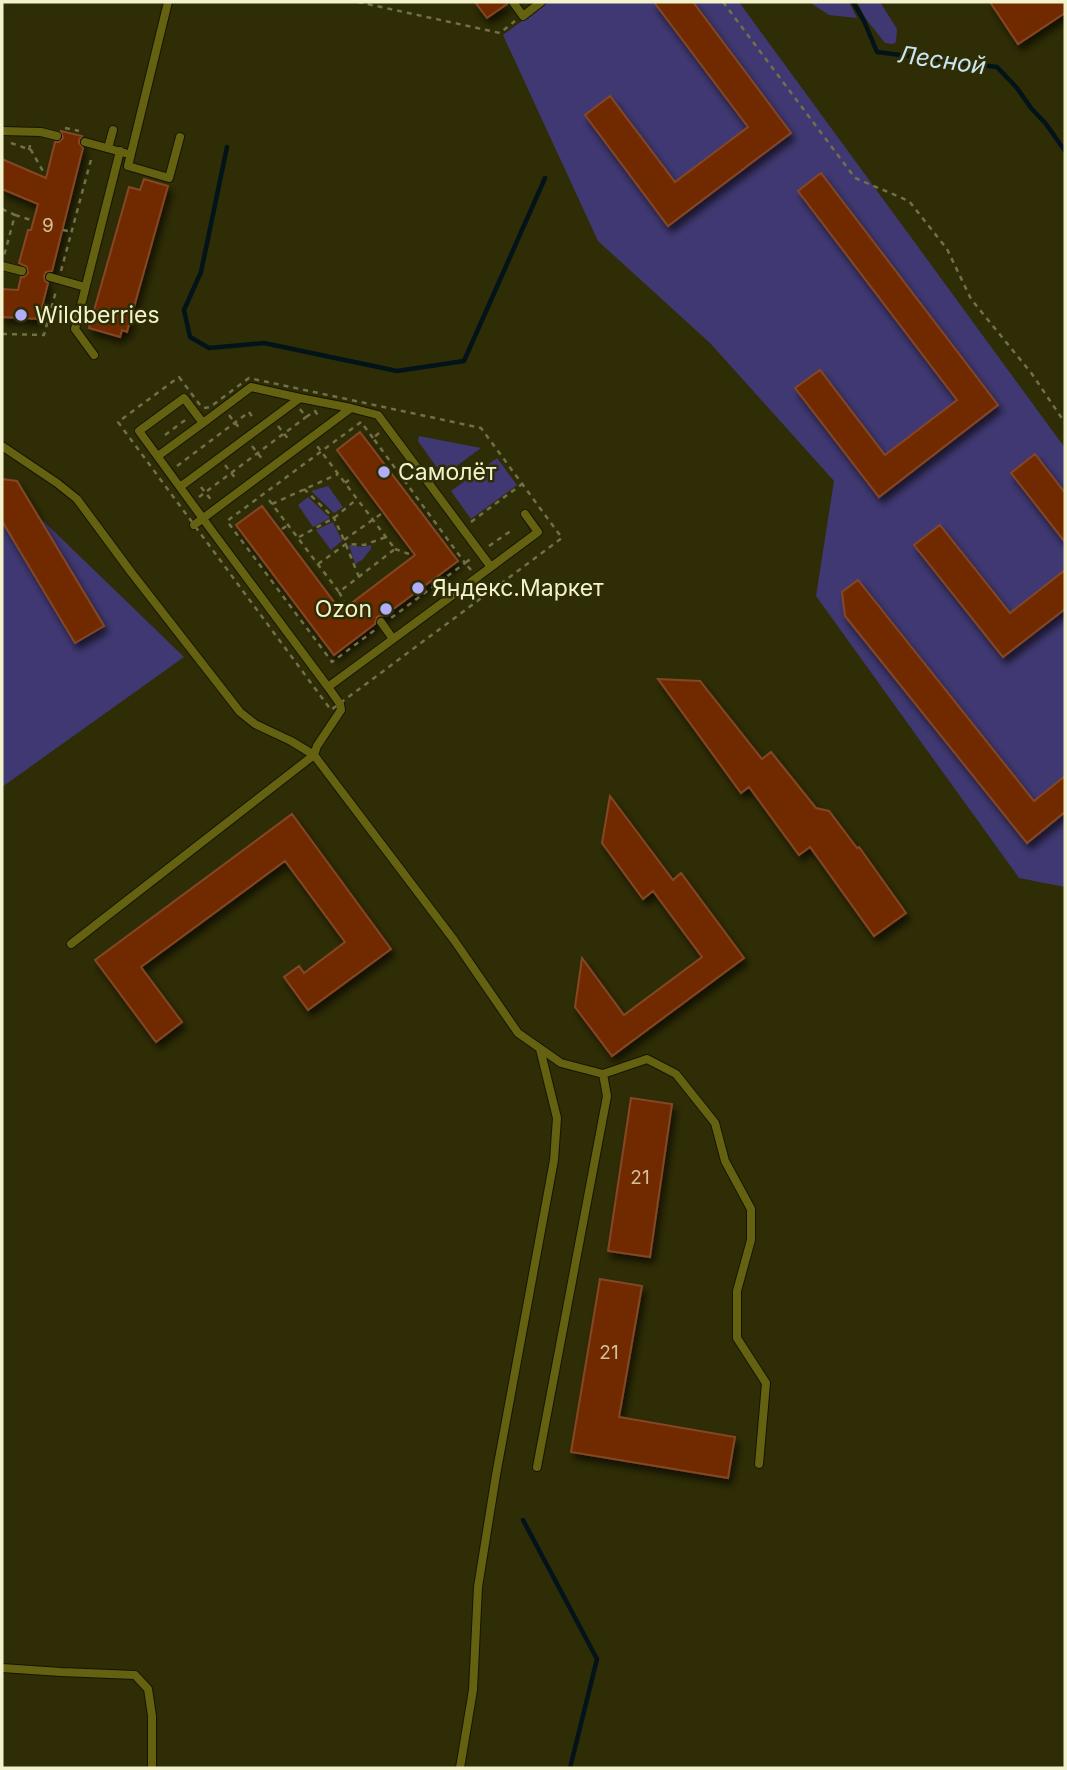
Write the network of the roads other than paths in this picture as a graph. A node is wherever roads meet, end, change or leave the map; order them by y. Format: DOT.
graph roads {
  1 [pos="168,2"];
  2 [pos="513,2"];
  3 [pos="541,2"];
  4 [pos="113,130"];
  5 [pos="2,131"];
  6 [pos="57,135"];
  7 [pos="180,136"];
  8 [pos="85,138"];
  9 [pos="108,148"];
  10 [pos="120,151"];
  11 [pos="131,154"];
  12 [pos="2,264"];
  13 [pos="22,271"];
  14 [pos="55,278"];
  15 [pos="85,287"];
  16 [pos="94,355"];
  17 [pos="298,400"];
  18 [pos="351,408"];
  19 [pos="203,423"];
  20 [pos="2,446"];
  21 [pos="158,456"];
  22 [pos="180,487"];
  23 [pos="525,514"];
  24 [pos="203,518"];
  25 [pos="194,525"];
  26 [pos="491,567"];
  27 [pos="382,623"];
  28 [pos="393,639"];
  29 [pos="328,687"];
  30 [pos="314,755"];
  31 [pos="71,944"];
  32 [pos="540,1049"];
  33 [pos="603,1074"];
  34 [pos="759,1464"];
  35 [pos="537,1467"];
  36 [pos="2,1668"];
  37 [pos="152,1768"];
  38 [pos="460,1768"];
  1 -- 11 [label="lane"];
  2 -- 3 [label="lane"];
  4 -- 9 [label="lane"];
  5 -- 6 [label="lane"];
  7 -- 11 [label="lane"];
  8 -- 9 [label="lane"];
  9 -- 10 [label="lane"];
  10 -- 11 [label="lane"];
  10 -- 15 [label="lane"];
  12 -- 13 [label="lane"];
  14 -- 15 [label="lane"];
  15 -- 16 [label="lane"];
  17 -- 18 [label="lane"];
  17 -- 19 [label="lane"];
  17 -- 22 [label="lane"];
  18 -- 24 [label="lane"];
  18 -- 26 [label="lane"];
  19 -- 21 [label="lane"];
  19 -- 21 [label="lane"];
  20 -- 30 [label="lane"];
  21 -- 22 [label="lane"];
  22 -- 24 [label="lane"];
  23 -- 26 [label="lane"];
  24 -- 25 [label="lane"];
  24 -- 29 [label="lane"];
  26 -- 28 [label="lane"];
  27 -- 28 [label="lane"];
  28 -- 29 [label="lane"];
  29 -- 30 [label="lane"];
  30 -- 31 [label="lane"];
  30 -- 32 [label="lane"];
  32 -- 33 [label="lane"];
  32 -- 38 [label="lane"];
  33 -- 34 [label="lane"];
  33 -- 35 [label="lane"];
  36 -- 37 [label="lane"];
}
